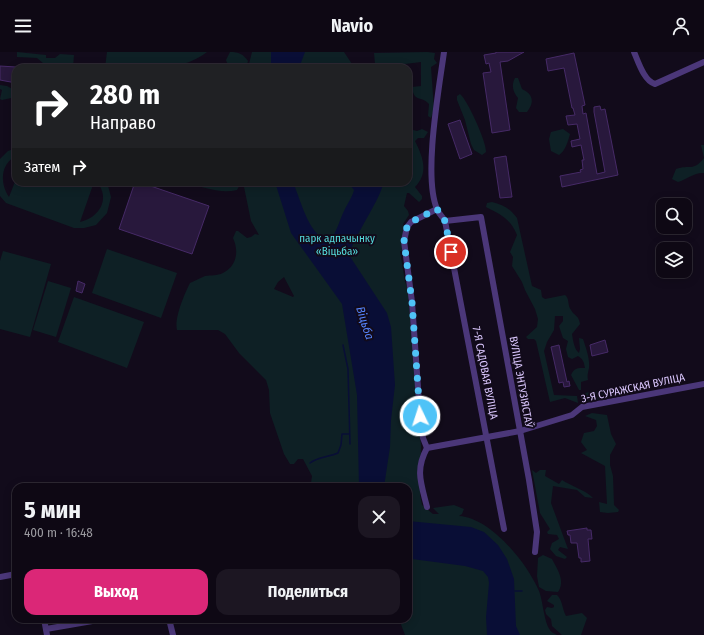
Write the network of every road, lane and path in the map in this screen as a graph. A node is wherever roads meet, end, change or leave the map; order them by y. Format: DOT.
graph roads {
  1 [pos="444,52"];
  2 [pos="634,52"];
  3 [pos="704,62"];
  4 [pos="437,209"];
  5 [pos="445,221"];
  6 [pos="704,384"];
  7 [pos="520,431"];
  8 [pos="487,438"];
  9 [pos="428,448"];
  10 [pos="427,507"];
  11 [pos="504,530"];
  12 [pos="535,552"];
  13 [pos="12,575"];
  14 [pos="0,577"];
  15 [pos="86,623"];
  16 [pos="170,623"];
  17 [pos="46,632"];
  18 [pos="173,635"];
  1 -- 4 [label="street"];
  2 -- 3 [label="street"];
  4 -- 5 [label="street"];
  4 -- 9 [label="street"];
  5 -- 7 [label="street, ВУЛІЦА ЭНТУЗІЯСТАЎ"];
  5 -- 8 [label="street, 7-Я САДОВАЯ ВУЛІЦА"];
  6 -- 7 [label="street, 3-Я СУРАЖСКАЯ ВУЛІЦА"];
  7 -- 8 [label="street, 3-Я СУРАЖСКАЯ ВУЛІЦА"];
  7 -- 12 [label="street, ВУЛІЦА ЭНТУЗІЯСТАЎ"];
  8 -- 9 [label="street, 3-Я СУРАЖСКАЯ ВУЛІЦА"];
  8 -- 11 [label="street, 7-Я САДОВАЯ ВУЛІЦА"];
  9 -- 10 [label="street"];
  13 -- 14 [label="street"];
  15 -- 17 [label="street"];
  16 -- 18 [label="street"];
}
